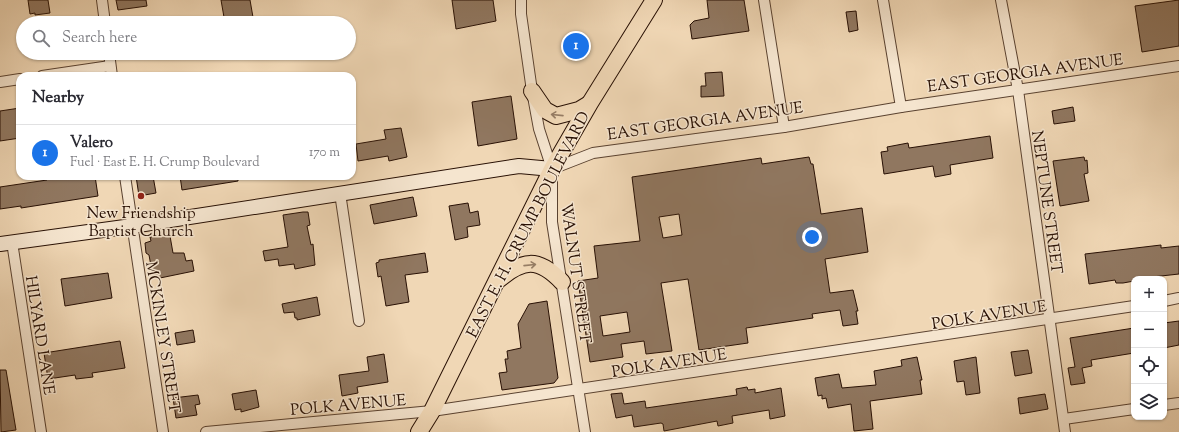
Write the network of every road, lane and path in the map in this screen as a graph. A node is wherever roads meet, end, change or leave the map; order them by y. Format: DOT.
graph roads {
  1 [pos="102,0"];
  2 [pos="521,0"];
  3 [pos="654,0"];
  4 [pos="764,0"];
  5 [pos="883,0"];
  6 [pos="1001,0"];
  7 [pos="104,16"];
  8 [pos="110,60"];
  9 [pos="1179,66"];
  10 [pos="111,71"];
  11 [pos="97,72"];
  12 [pos="16,80"];
  13 [pos="0,82"];
  14 [pos="1018,90"];
  15 [pos="532,91"];
  16 [pos="590,103"];
  17 [pos="901,107"];
  18 [pos="784,127"];
  19 [pos="552,169"];
  20 [pos="126,180"];
  21 [pos="340,193"];
  22 [pos="132,226"];
  23 [pos="6,243"];
  24 [pos="496,282"];
  25 [pos="562,282"];
  26 [pos="1179,298"];
  27 [pos="1167,300"];
  28 [pos="1131,306"];
  29 [pos="1050,320"];
  30 [pos="359,321"];
  31 [pos="579,391"];
  32 [pos="1179,403"];
  33 [pos="1167,405"];
  34 [pos="1131,409"];
  35 [pos="432,411"];
  36 [pos="1064,419"];
  37 [pos="41,432"];
  38 [pos="163,432"];
  39 [pos="206,432"];
  40 [pos="420,432"];
  41 [pos="585,432"];
  42 [pos="1065,432"];
  1 -- 7 [label="street"];
  2 -- 15 [label="street, WALNUT STREET"];
  3 -- 16 [label="main road, EAST E. H. CRUMP BOULEVARD"];
  4 -- 18 [label="street"];
  5 -- 17 [label="street"];
  6 -- 14 [label="street, NEPTUNE STREET"];
  8 -- 10 [label="street"];
  9 -- 14 [label="street, EAST GEORGIA AVENUE"];
  10 -- 11 [label="street"];
  12 -- 13 [label="street"];
  14 -- 17 [label="street, EAST GEORGIA AVENUE"];
  14 -- 29 [label="street, NEPTUNE STREET"];
  16 -- 15 [label="main road, one-way"];
  15 -- 19 [label="street, WALNUT STREET"];
  16 -- 19 [label="main road, EAST E. H. CRUMP BOULEVARD"];
  17 -- 18 [label="street, EAST GEORGIA AVENUE"];
  18 -- 19 [label="street, EAST GEORGIA AVENUE"];
  19 -- 21 [label="street, EAST GEORGIA AVENUE"];
  19 -- 24 [label="main road, EAST E. H. CRUMP BOULEVARD"];
  19 -- 25 [label="street, WALNUT STREET"];
  20 -- 22 [label="street, MCKINLEY STREET"];
  21 -- 22 [label="street, EAST GEORGIA AVENUE"];
  21 -- 30 [label="street"];
  22 -- 23 [label="street, EAST GEORGIA AVENUE"];
  22 -- 38 [label="street, MCKINLEY STREET"];
  23 -- 37 [label="street, HILYARD LANE"];
  24 -- 25 [label="main road, one-way"];
  24 -- 35 [label="main road, EAST E. H. CRUMP BOULEVARD"];
  25 -- 31 [label="street, WALNUT STREET"];
  26 -- 27 [label="street"];
  28 -- 29 [label="street, POLK AVENUE"];
  29 -- 31 [label="street, POLK AVENUE"];
  29 -- 36 [label="street, NEPTUNE STREET"];
  31 -- 35 [label="street, POLK AVENUE"];
  31 -- 41 [label="street, WALNUT STREET"];
  32 -- 33 [label="street"];
  34 -- 36 [label="street"];
  35 -- 39 [label="street, POLK AVENUE"];
  35 -- 40 [label="main road, EAST E. H. CRUMP BOULEVARD"];
  36 -- 42 [label="street, NEPTUNE STREET"];
}
